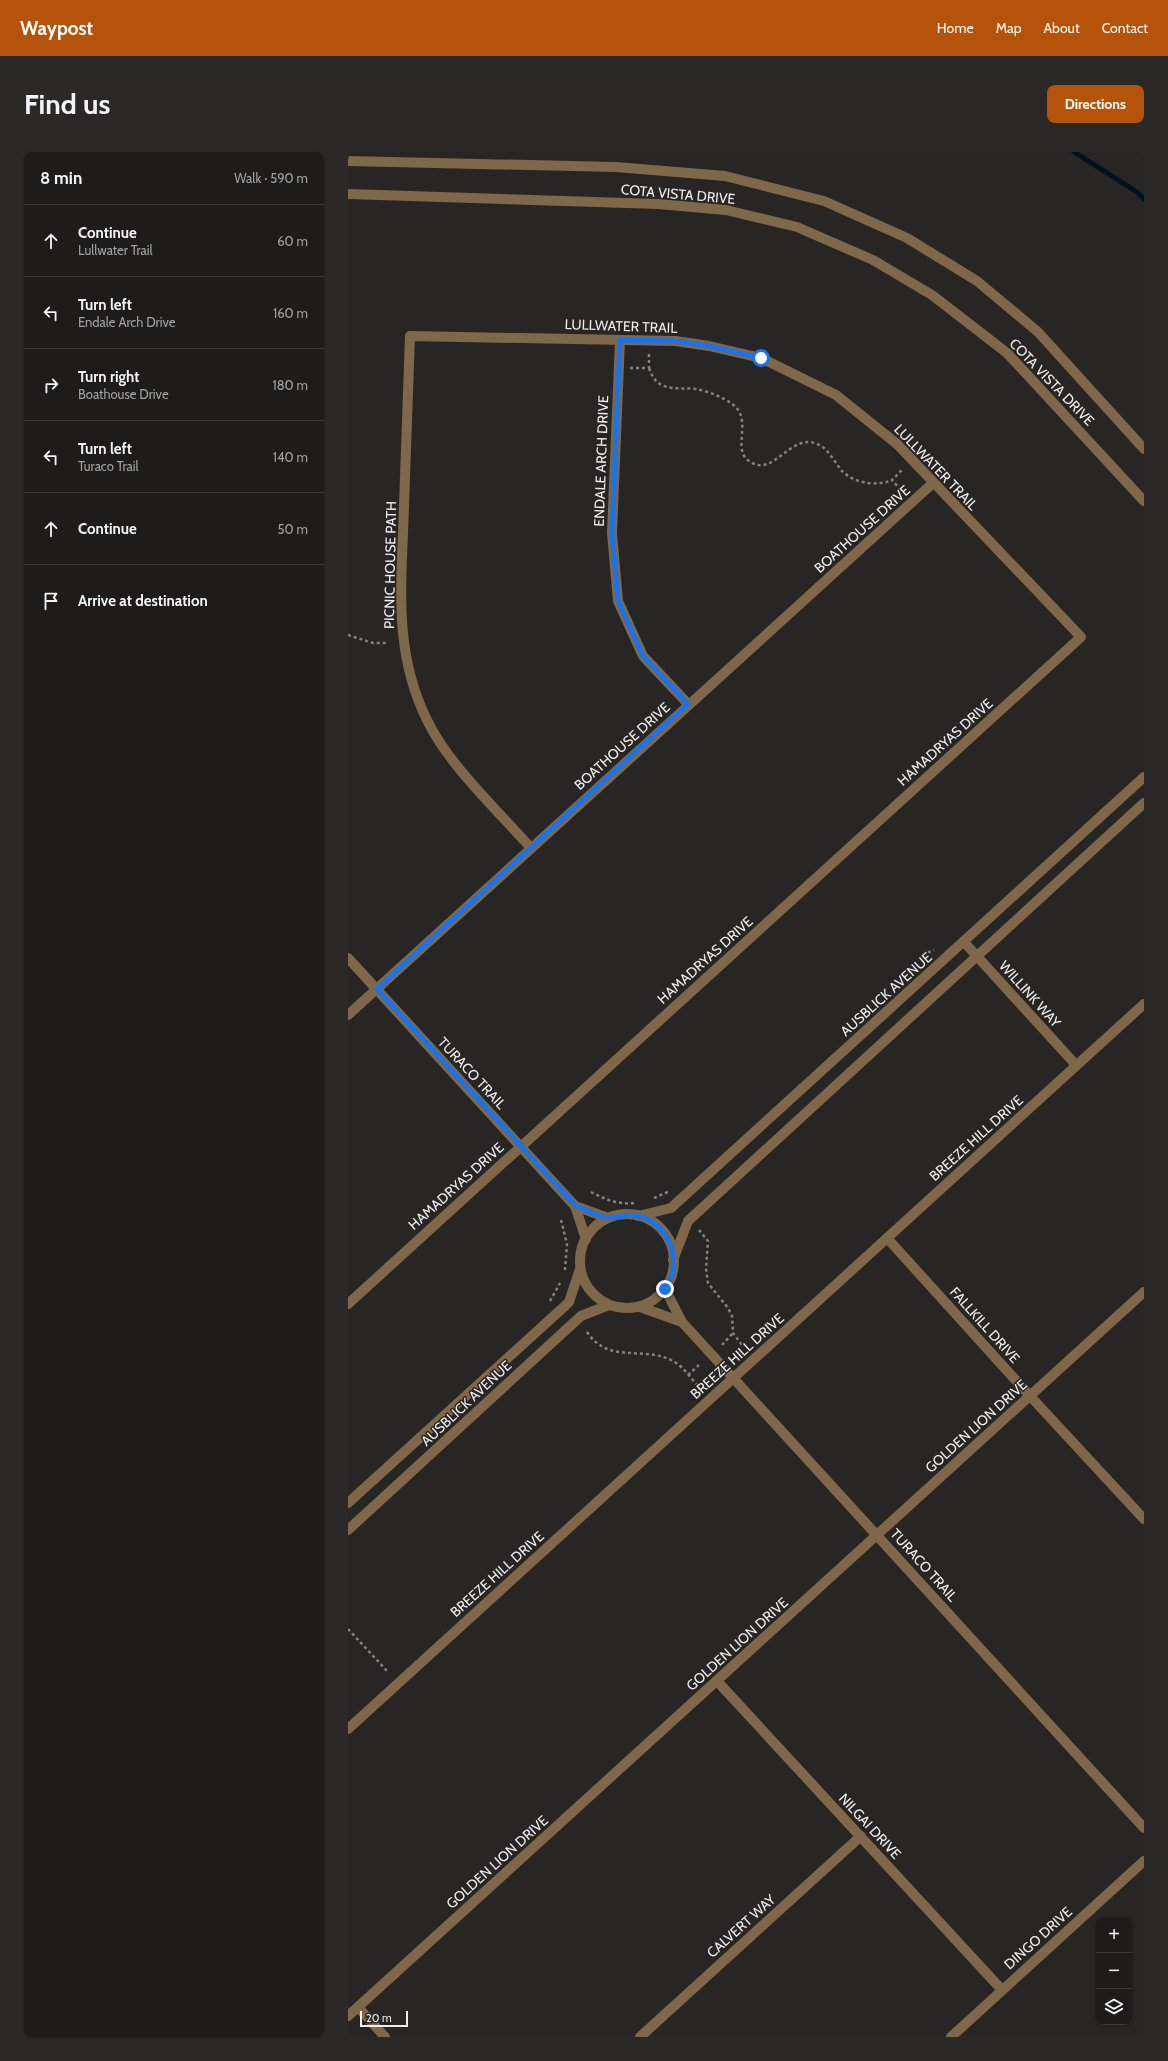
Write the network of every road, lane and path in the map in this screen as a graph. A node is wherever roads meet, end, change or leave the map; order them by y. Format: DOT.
graph roads {
  1 [pos="348,161"];
  2 [pos="348,194"];
  3 [pos="410,336"];
  4 [pos="620,340"];
  5 [pos="650,351"];
  6 [pos="630,368"];
  7 [pos="649,368"];
  8 [pos="1144,449"];
  9 [pos="902,470"];
  10 [pos="892,480"];
  11 [pos="933,483"];
  12 [pos="901,490"];
  13 [pos="1144,501"];
  14 [pos="348,635"];
  15 [pos="1081,637"];
  16 [pos="386,643"];
  17 [pos="688,704"];
  18 [pos="1144,777"];
  19 [pos="1144,803"];
  20 [pos="531,848"];
  21 [pos="964,942"];
  22 [pos="977,957"];
  23 [pos="348,958"];
  24 [pos="377,989"];
  25 [pos="1144,1004"];
  26 [pos="348,1015"];
  27 [pos="1076,1065"];
  28 [pos="521,1146"];
  29 [pos="576,1206"];
  30 [pos="638,1216"];
  31 [pos="608,1218"];
  32 [pos="561,1220"];
  33 [pos="699,1230"];
  34 [pos="887,1238"];
  35 [pos="586,1239"];
  36 [pos="674,1260"];
  37 [pos="580,1270"];
  38 [pos="564,1273"];
  39 [pos="562,1279"];
  40 [pos="665,1289"];
  41 [pos="1144,1292"];
  42 [pos="348,1304"];
  43 [pos="549,1304"];
  44 [pos="609,1305"];
  45 [pos="640,1307"];
  46 [pos="682,1322"];
  47 [pos="587,1332"];
  48 [pos="733,1333"];
  49 [pos="722,1344"];
  50 [pos="742,1344"];
  51 [pos="699,1365"];
  52 [pos="688,1375"];
  53 [pos="734,1378"];
  54 [pos="698,1386"];
  55 [pos="1030,1396"];
  56 [pos="348,1503"];
  57 [pos="1144,1519"];
  58 [pos="348,1530"];
  59 [pos="878,1535"];
  60 [pos="348,1629"];
  61 [pos="388,1672"];
  62 [pos="717,1681"];
  63 [pos="348,1728"];
  64 [pos="1144,1828"];
  65 [pos="861,1836"];
  66 [pos="1144,1861"];
  67 [pos="1002,1990"];
  68 [pos="358,2007"];
  69 [pos="348,2016"];
  70 [pos="385,2037"];
  71 [pos="640,2037"];
  72 [pos="951,2037"];
  1 -- 8 [label="street, COTA VISTA DRIVE"];
  2 -- 13 [label="street, COTA VISTA DRIVE"];
  3 -- 4 [label="street, LULLWATER TRAIL"];
  3 -- 20 [label="street, PICNIC HOUSE PATH"];
  4 -- 11 [label="street, LULLWATER TRAIL"];
  4 -- 17 [label="street, ENDALE ARCH DRIVE"];
  5 -- 7 [label="path"];
  6 -- 7 [label="path"];
  7 -- 10 [label="path"];
  9 -- 10 [label="path"];
  10 -- 12 [label="path"];
  11 -- 15 [label="street, LULLWATER TRAIL"];
  11 -- 17 [label="street, BOATHOUSE DRIVE"];
  14 -- 16 [label="path"];
  15 -- 28 [label="street, HAMADRYAS DRIVE"];
  17 -- 20 [label="street, BOATHOUSE DRIVE"];
  18 -- 21 [label="street, AUSBLICK AVENUE"];
  19 -- 22 [label="street"];
  20 -- 24 [label="street, BOATHOUSE DRIVE"];
  21 -- 22 [label="street, WILLINK WAY"];
  21 -- 30 [label="street, AUSBLICK AVENUE"];
  22 -- 27 [label="street, WILLINK WAY"];
  22 -- 36 [label="street"];
  23 -- 24 [label="street, TURACO TRAIL"];
  24 -- 26 [label="street, BOATHOUSE DRIVE"];
  24 -- 28 [label="street, TURACO TRAIL"];
  25 -- 27 [label="street, BREEZE HILL DRIVE"];
  27 -- 34 [label="street, BREEZE HILL DRIVE"];
  28 -- 29 [label="street, TURACO TRAIL"];
  28 -- 42 [label="street, HAMADRYAS DRIVE"];
  29 -- 31 [label="street, TURACO TRAIL"];
  29 -- 35 [label="street, TURACO TRAIL"];
  30 -- 31 [label="street"];
  30 -- 36 [label="street"];
  31 -- 35 [label="street"];
  32 -- 38 [label="path"];
  33 -- 48 [label="path"];
  34 -- 53 [label="street, BREEZE HILL DRIVE"];
  34 -- 55 [label="street, FALLKILL DRIVE"];
  35 -- 37 [label="street"];
  36 -- 40 [label="street"];
  37 -- 44 [label="street"];
  37 -- 56 [label="street, AUSBLICK AVENUE"];
  39 -- 43 [label="path"];
  40 -- 45 [label="street"];
  40 -- 46 [label="street, TURACO TRAIL"];
  41 -- 55 [label="street, GOLDEN LION DRIVE"];
  44 -- 45 [label="street"];
  44 -- 58 [label="street, AUSBLICK AVENUE"];
  45 -- 46 [label="street, TURACO TRAIL"];
  46 -- 53 [label="street, TURACO TRAIL"];
  47 -- 52 [label="path"];
  48 -- 49 [label="path"];
  48 -- 50 [label="path"];
  51 -- 52 [label="path"];
  52 -- 54 [label="path"];
  53 -- 59 [label="street, TURACO TRAIL"];
  53 -- 63 [label="street, BREEZE HILL DRIVE"];
  55 -- 57 [label="street, FALLKILL DRIVE"];
  55 -- 59 [label="street, GOLDEN LION DRIVE"];
  59 -- 62 [label="street, GOLDEN LION DRIVE"];
  59 -- 64 [label="street, TURACO TRAIL"];
  60 -- 61 [label="path"];
  62 -- 65 [label="street, NILGAI DRIVE"];
  62 -- 68 [label="street, GOLDEN LION DRIVE"];
  65 -- 67 [label="street, NILGAI DRIVE"];
  65 -- 71 [label="street, CALVERT WAY"];
  66 -- 67 [label="street, DINGO DRIVE"];
  67 -- 72 [label="street, DINGO DRIVE"];
  68 -- 69 [label="street, GOLDEN LION DRIVE"];
  68 -- 70 [label="street"];
}
